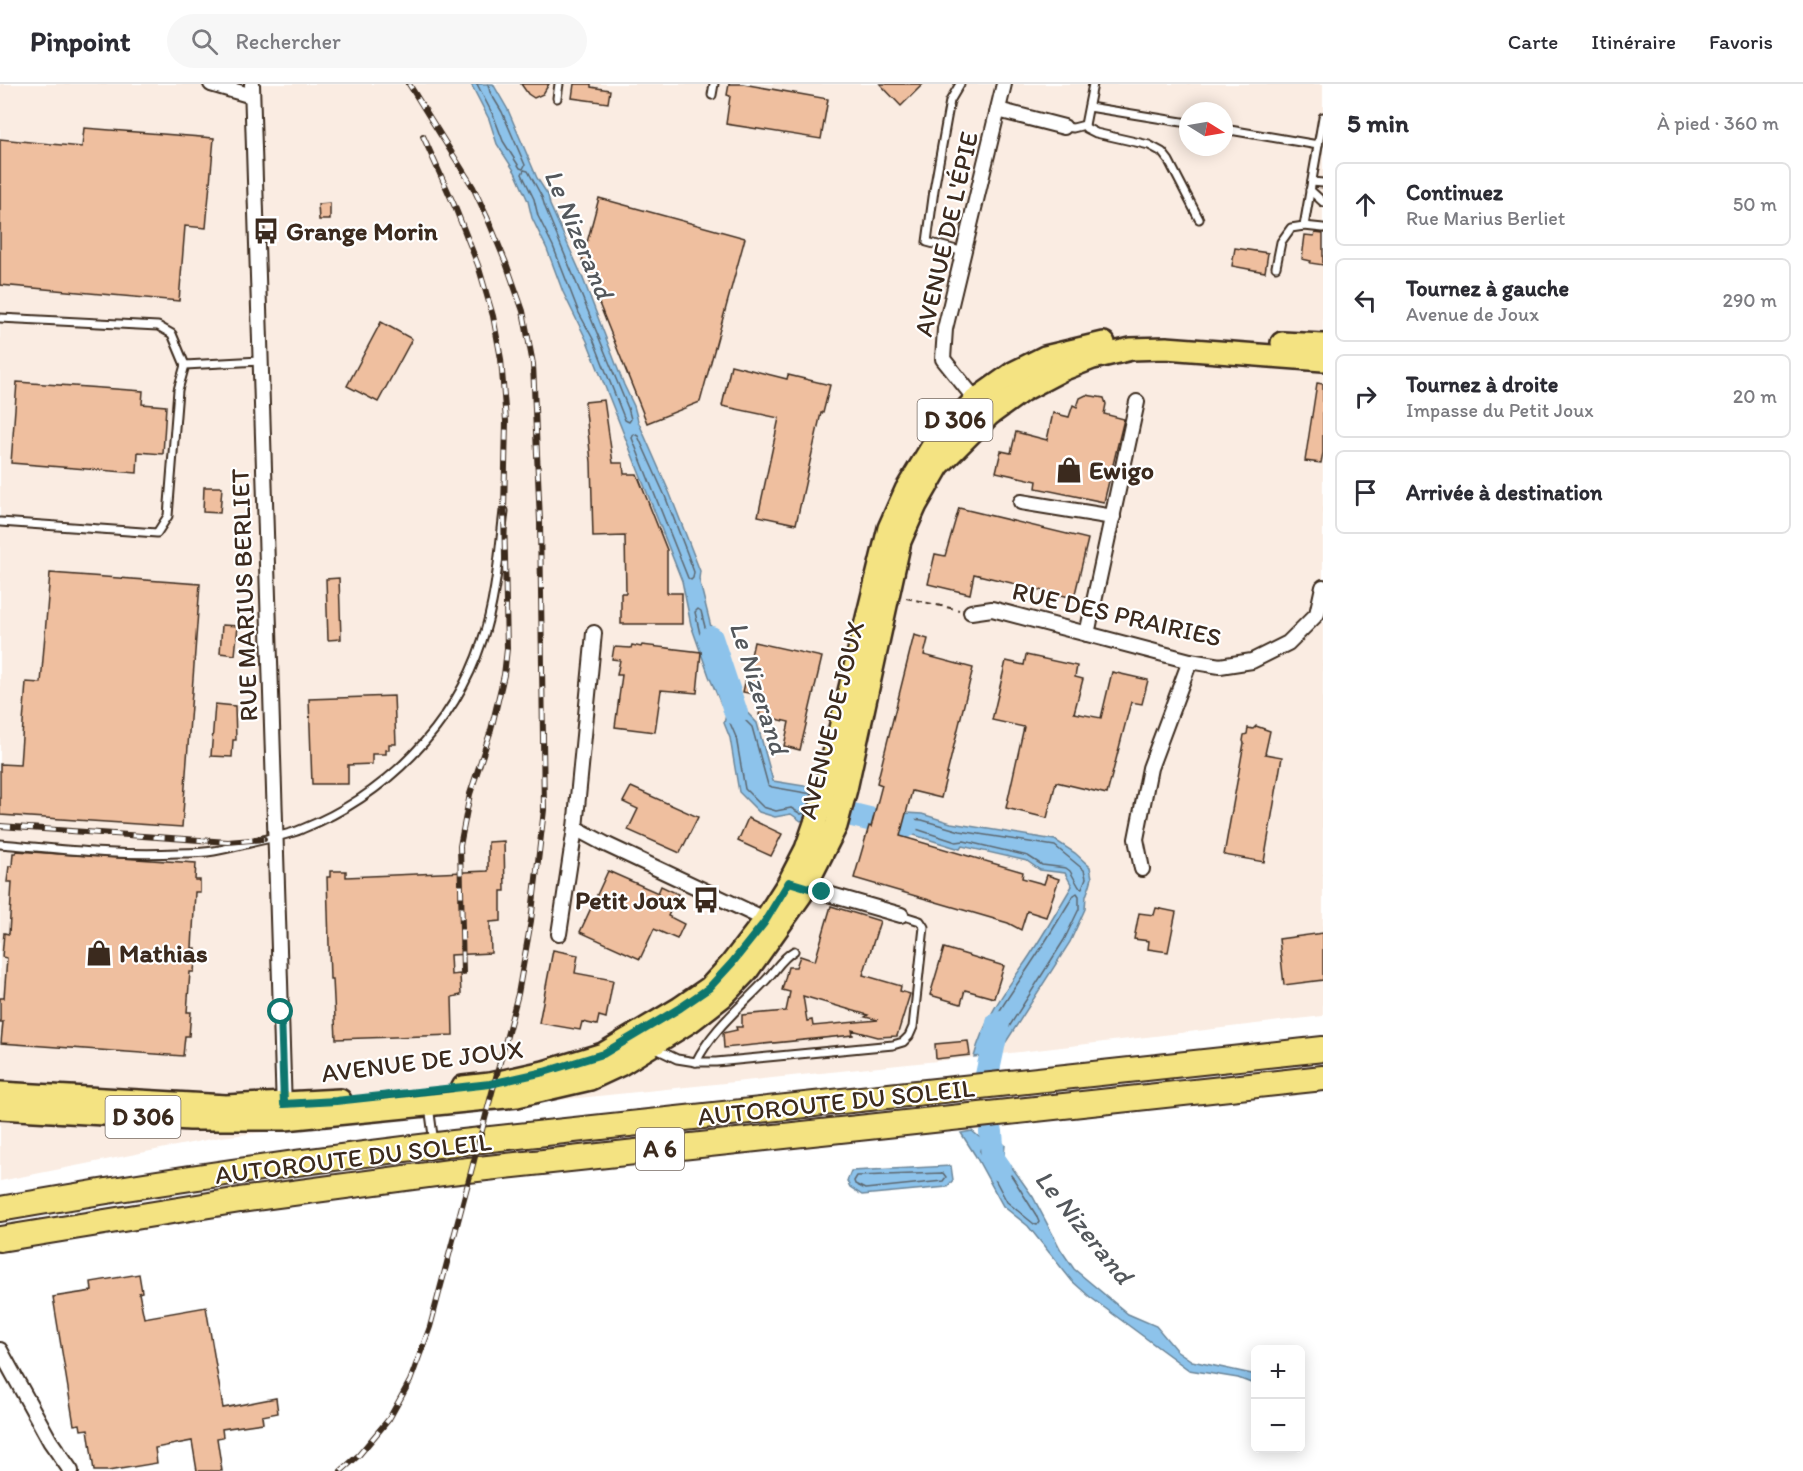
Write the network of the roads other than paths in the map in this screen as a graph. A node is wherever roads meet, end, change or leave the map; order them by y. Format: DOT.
graph roads {
  1 [pos="211,84"];
  2 [pos="559,84"];
  3 [pos="714,84"];
  4 [pos="960,84"];
  5 [pos="1004,84"];
  6 [pos="1093,84"];
  7 [pos="252,90"];
  8 [pos="712,95"];
  9 [pos="558,98"];
  10 [pos="1089,106"];
  11 [pos="998,110"];
  12 [pos="1323,117"];
  13 [pos="1179,121"];
  14 [pos="1085,124"];
  15 [pos="1064,127"];
  16 [pos="1322,128"];
  17 [pos="1233,131"];
  18 [pos="1318,145"];
  19 [pos="1311,182"];
  20 [pos="1323,183"];
  21 [pos="1310,190"];
  22 [pos="1323,202"];
  23 [pos="1199,219"];
  24 [pos="1304,226"];
  25 [pos="1323,228"];
  26 [pos="964,252"];
  27 [pos="1276,267"];
  28 [pos="0,318"];
  29 [pos="1323,345"];
  30 [pos="1323,360"];
  31 [pos="260,361"];
  32 [pos="185,365"];
  33 [pos="1137,402"];
  34 [pos="982,408"];
  35 [pos="1022,502"];
  36 [pos="504,511"];
  37 [pos="1113,517"];
  38 [pos="0,522"];
  39 [pos="1323,587"];
  40 [pos="971,612"];
  41 [pos="1320,617"];
  42 [pos="594,633"];
  43 [pos="1087,634"];
  44 [pos="1190,662"];
  45 [pos="837,786"];
  46 [pos="575,828"];
  47 [pos="275,837"];
  48 [pos="0,844"];
  49 [pos="1142,868"];
  50 [pos="797,885"];
  51 [pos="901,915"];
  52 [pos="773,922"];
  53 [pos="559,934"];
  54 [pos="794,951"];
  55 [pos="646,1039"];
  56 [pos="1323,1049"];
  57 [pos="696,1062"];
  58 [pos="1323,1078"];
  59 [pos="0,1093"];
  60 [pos="54,1104"];
  61 [pos="429,1105"];
  62 [pos="0,1108"];
  63 [pos="284,1112"];
  64 [pos="434,1145"];
  65 [pos="0,1209"];
  66 [pos="0,1239"];
  67 [pos="0,1350"];
  68 [pos="71,1471"];
  1 -- 7 [label="street"];
  2 -- 9 [label="lane"];
  3 -- 8 [label="lane"];
  4 -- 26 [label="lane"];
  5 -- 11 [label="street, AVENUE DE L'ÉPIE"];
  6 -- 10 [label="lane"];
  7 -- 31 [label="street, RUE MARIUS BERLIET"];
  10 -- 13 [label="lane"];
  10 -- 14 [label="lane"];
  11 -- 15 [label="street"];
  11 -- 26 [label="street, AVENUE DE L'ÉPIE"];
  12 -- 16 [label="lane"];
  14 -- 15 [label="lane"];
  14 -- 23 [label="lane"];
  16 -- 18 [label="lane"];
  17 -- 18 [label="lane"];
  18 -- 19 [label="lane"];
  19 -- 20 [label="lane"];
  19 -- 21 [label="lane"];
  21 -- 22 [label="lane"];
  21 -- 24 [label="lane"];
  24 -- 25 [label="lane"];
  24 -- 27 [label="lane"];
  26 -- 34 [label="street, AVENUE DE L'ÉPIE"];
  28 -- 32 [label="lane"];
  29 -- 34 [label="main road, AVENUE DE JOUX / D 306"];
  30 -- 34 [label="main road, AVENUE DE JOUX / D 306"];
  31 -- 32 [label="lane"];
  31 -- 47 [label="street, RUE MARIUS BERLIET"];
  32 -- 38 [label="lane"];
  33 -- 37 [label="street"];
  34 -- 45 [label="main road, AVENUE DE JOUX / D 306"];
  34 -- 45 [label="main road, AVENUE DE JOUX / D 306"];
  35 -- 37 [label="street"];
  36 -- 47 [label="lane"];
  37 -- 43 [label="street"];
  39 -- 41 [label="street, RUE DES PRAIRIES"];
  40 -- 43 [label="street, RUE DES PRAIRIES"];
  41 -- 44 [label="street, RUE DES PRAIRIES"];
  42 -- 46 [label="street"];
  43 -- 44 [label="street, RUE DES PRAIRIES"];
  44 -- 49 [label="street"];
  45 -- 50 [label="main road, AVENUE DE JOUX / D 306"];
  46 -- 52 [label="street"];
  46 -- 53 [label="street"];
  47 -- 48 [label="lane"];
  47 -- 63 [label="street, RUE MARIUS BERLIET"];
  50 -- 51 [label="street"];
  50 -- 52 [label="main road, AVENUE DE JOUX / D 306"];
  51 -- 57 [label="lane"];
  52 -- 55 [label="main road, AVENUE DE JOUX / D 306"];
  54 -- 57 [label="lane"];
  55 -- 57 [label="lane"];
  55 -- 61 [label="main road, AVENUE DE JOUX / D 306"];
  55 -- 63 [label="main road, AVENUE DE JOUX / D 306"];
  56 -- 64 [label="highway, AUTOROUTE DU SOLEIL / A 6"];
  58 -- 66 [label="highway, AUTOROUTE DU SOLEIL / A 6"];
  59 -- 60 [label="main road, AVENUE DE JOUX / D 306"];
  60 -- 62 [label="main road, AVENUE DE JOUX / D 306"];
  60 -- 63 [label="main road, AVENUE DE JOUX / D 306"];
  61 -- 63 [label="main road, AVENUE DE JOUX / D 306"];
  61 -- 64 [label="lane"];
  64 -- 65 [label="highway, AUTOROUTE DU SOLEIL / A 6"];
  67 -- 68 [label="street"];
}
